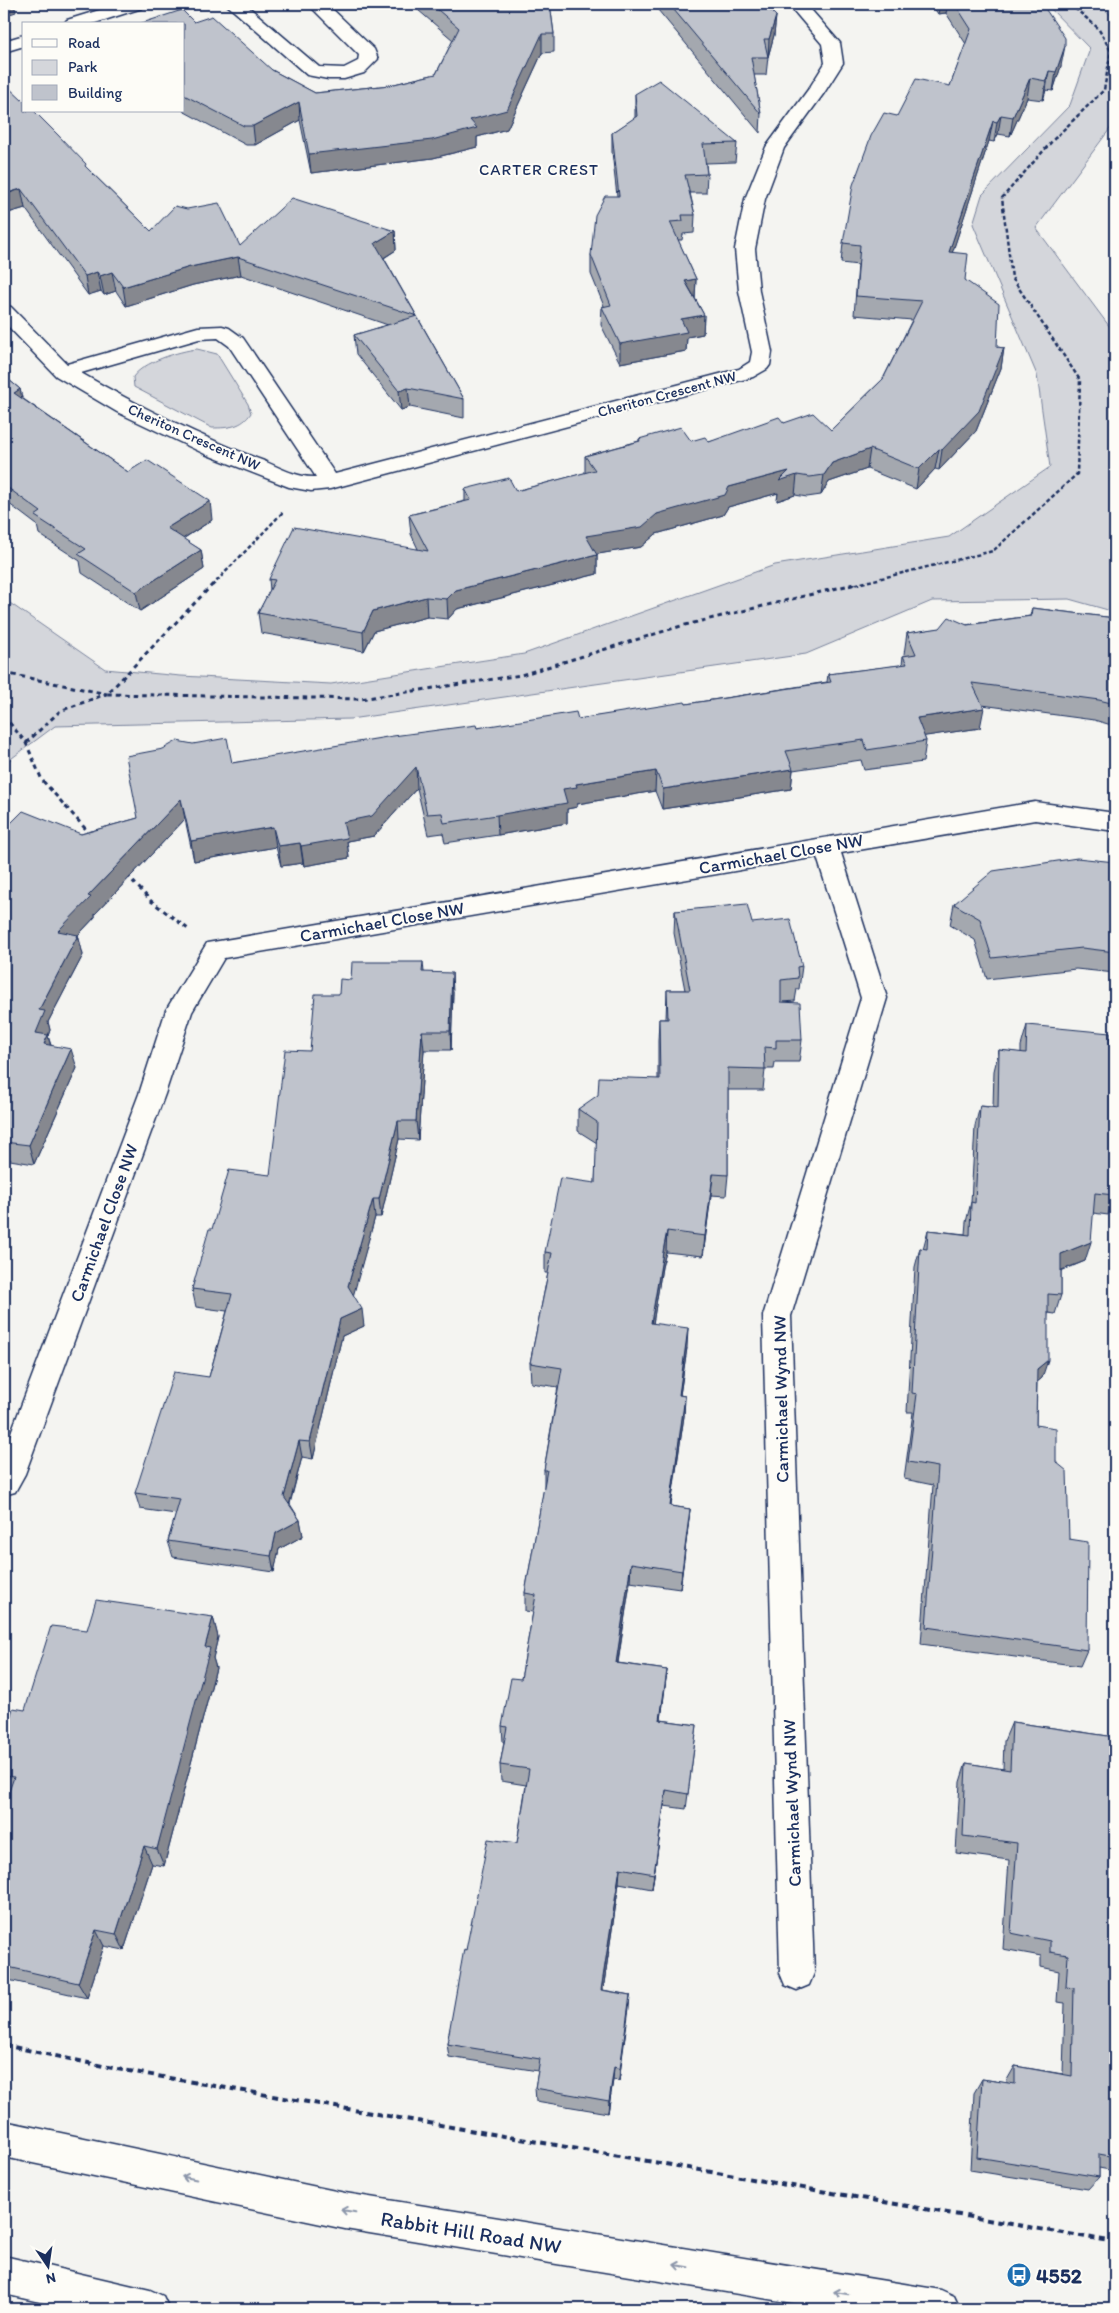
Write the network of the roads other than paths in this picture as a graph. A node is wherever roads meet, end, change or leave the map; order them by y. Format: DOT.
graph roads {
  1 [pos="136,4"];
  2 [pos="235,4"];
  3 [pos="317,4"];
  4 [pos="797,4"];
  5 [pos="112,7"];
  6 [pos="78,22"];
  7 [pos="22,41"];
  8 [pos="4,47"];
  9 [pos="4,311"];
  10 [pos="63,372"];
  11 [pos="330,482"];
  12 [pos="1115,822"];
  13 [pos="826,846"];
  14 [pos="4,1482"];
  15 [pos="797,1973"];
  16 [pos="4,2139"];
  17 [pos="4,2275"];
  18 [pos="150,2309"];
  19 [pos="941,2309"];
  1 -- 5 [label="street"];
  2 -- 3 [label="street"];
  4 -- 11 [label="street, Cheriton Crescent NW"];
  5 -- 6 [label="street"];
  7 -- 8 [label="street"];
  9 -- 10 [label="street, Cheriton Crescent NW"];
  10 -- 11 [label="street, Cheriton Crescent NW"];
  10 -- 11 [label="street"];
  12 -- 13 [label="street, Carmichael Close NW"];
  13 -- 14 [label="street, Carmichael Close NW"];
  13 -- 15 [label="street, Carmichael Wynd NW"];
  19 -- 16 [label="street, Rabbit Hill Road NW, one-way"];
  17 -- 18 [label="street"];
}
